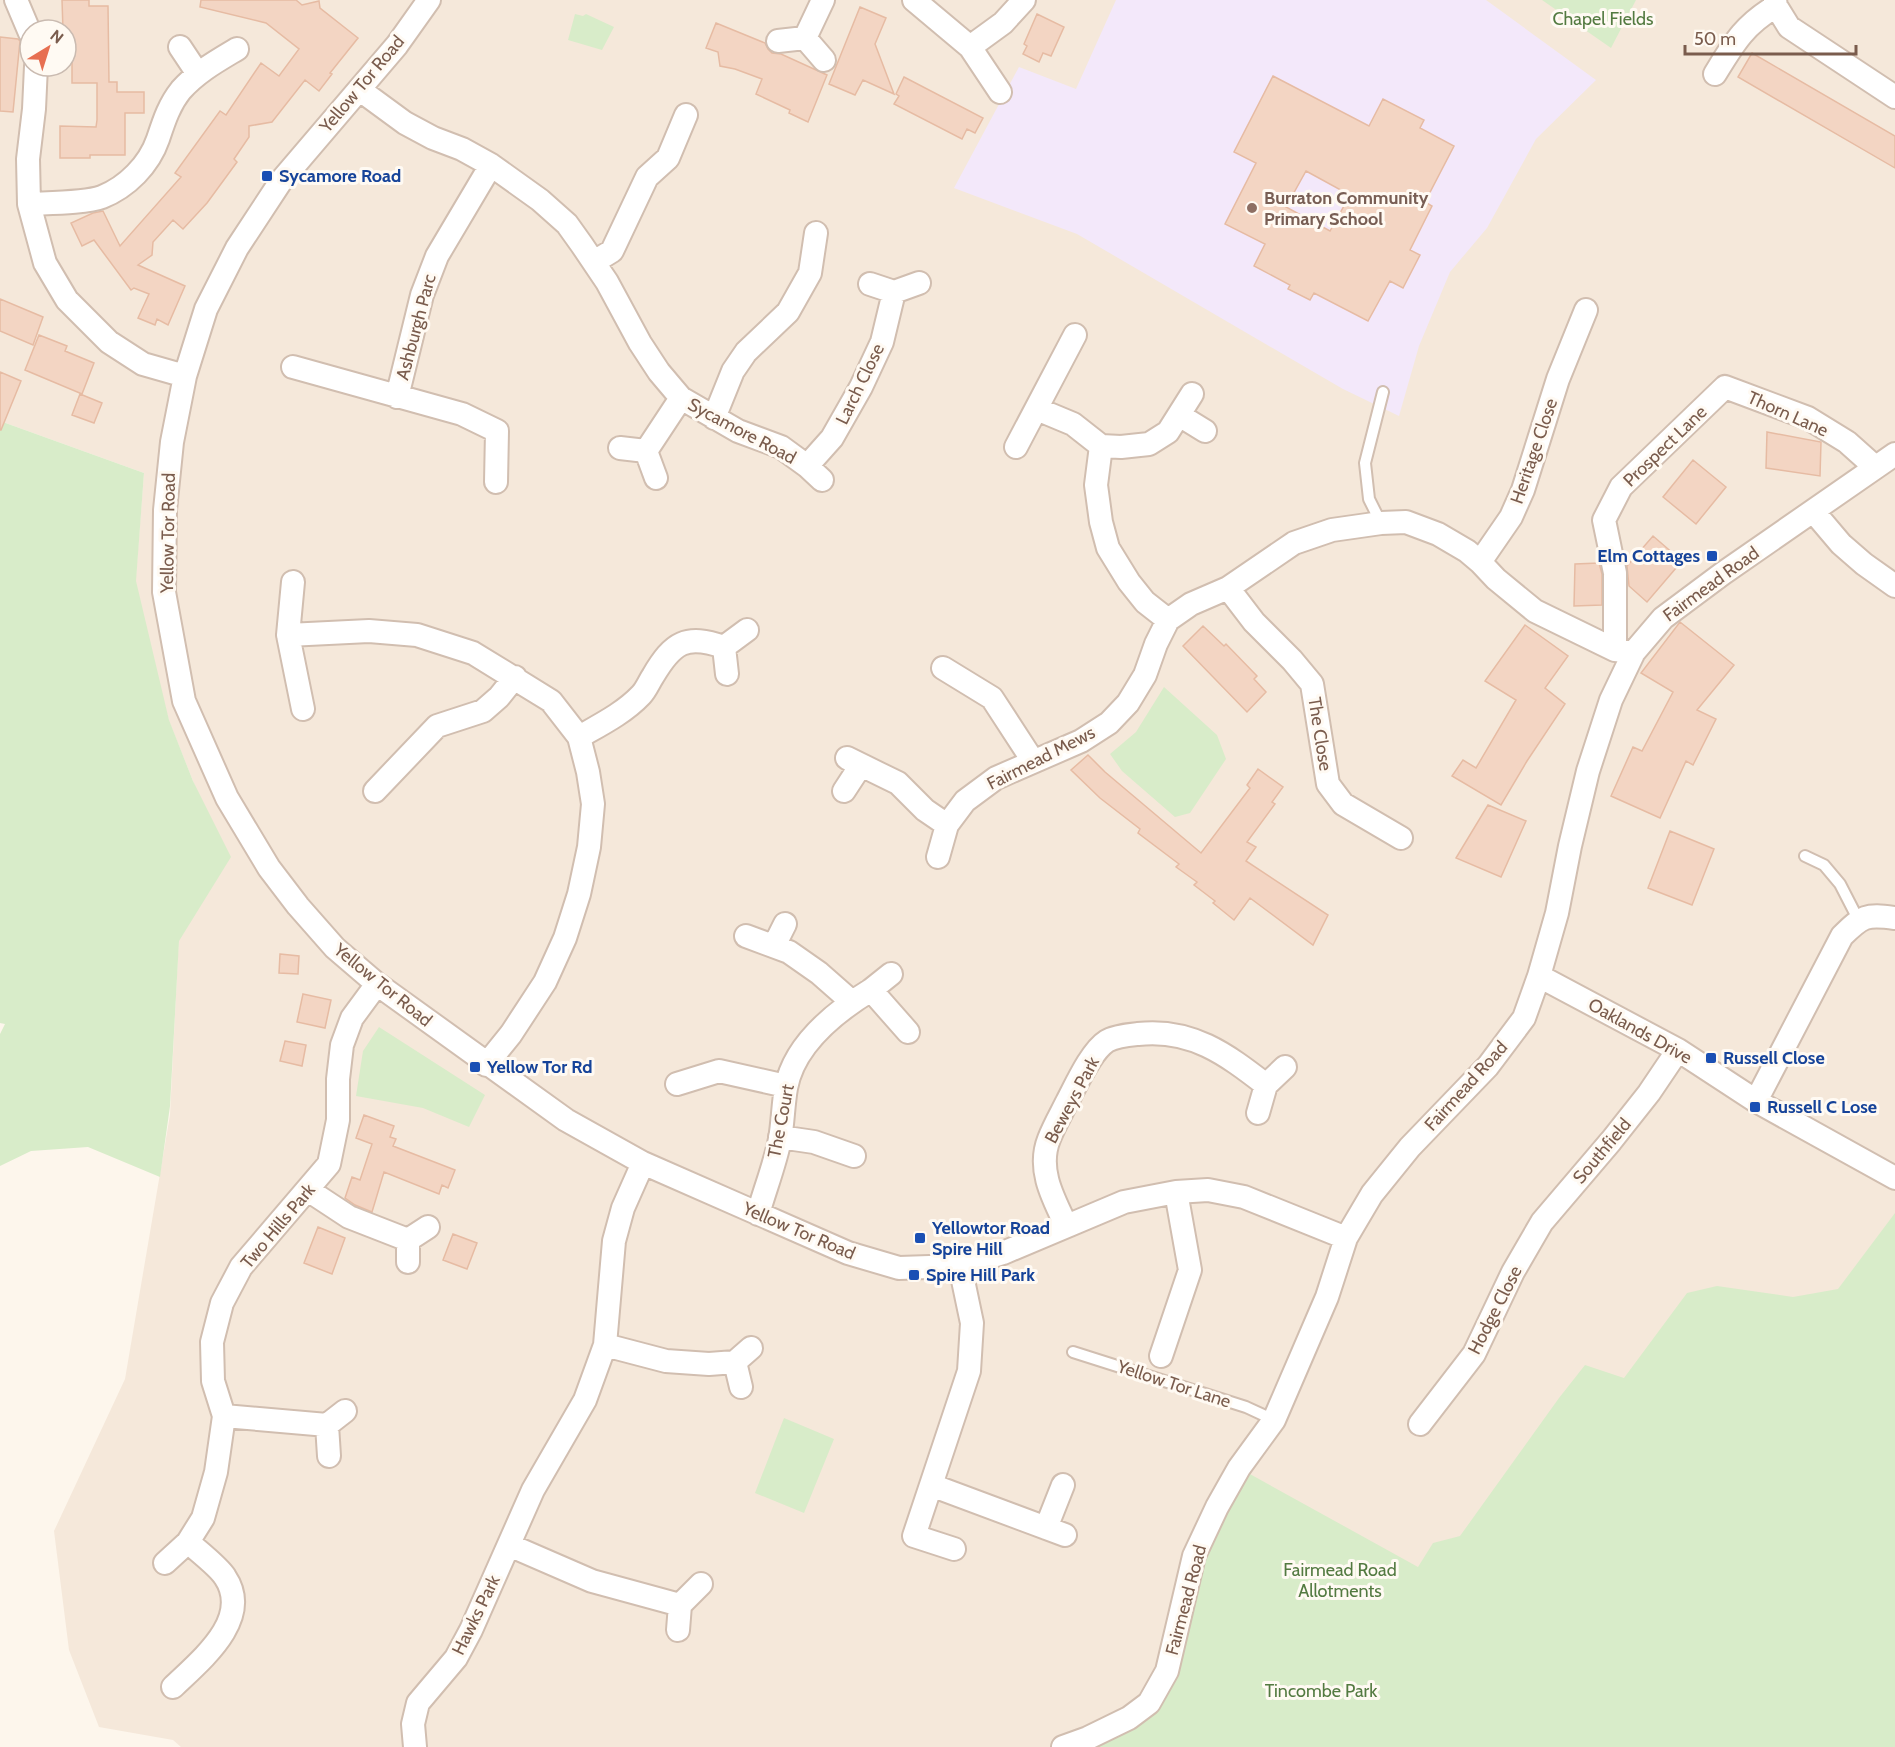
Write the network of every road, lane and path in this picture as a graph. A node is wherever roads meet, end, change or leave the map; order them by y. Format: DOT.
graph roads {
  1 [pos="16,0"];
  2 [pos="429,0"];
  3 [pos="823,0"];
  4 [pos="914,0"];
  5 [pos="1024,0"];
  6 [pos="1775,3"];
  7 [pos="24,18"];
  8 [pos="805,38"];
  9 [pos="778,41"];
  10 [pos="180,47"];
  11 [pos="970,47"];
  12 [pos="237,49"];
  13 [pos="824,60"];
  14 [pos="198,74"];
  15 [pos="1715,74"];
  16 [pos="35,78"];
  17 [pos="360,90"];
  18 [pos="1000,92"];
  19 [pos="1895,97"];
  20 [pos="686,115"];
  21 [pos="491,165"];
  22 [pos="28,204"];
  23 [pos="816,233"];
  24 [pos="594,262"];
  25 [pos="919,283"];
  26 [pos="870,284"];
  27 [pos="894,292"];
  28 [pos="1586,310"];
  29 [pos="1075,335"];
  30 [pos="293,367"];
  31 [pos="185,376"];
  32 [pos="1725,387"];
  33 [pos="1383,392"];
  34 [pos="1192,394"];
  35 [pos="398,397"];
  36 [pos="681,398"];
  37 [pos="1036,409"];
  38 [pos="1179,415"];
  39 [pos="714,418"];
  40 [pos="1205,431"];
  41 [pos="1101,446"];
  42 [pos="1017,447"];
  43 [pos="620,448"];
  44 [pos="646,451"];
  45 [pos="1895,454"];
  46 [pos="1875,467"];
  47 [pos="814,473"];
  48 [pos="656,478"];
  49 [pos="496,482"];
  50 [pos="1813,511"];
  51 [pos="1382,523"];
  52 [pos="1480,562"];
  53 [pos="293,582"];
  54 [pos="1895,586"];
  55 [pos="1228,588"];
  56 [pos="1168,620"];
  57 [pos="747,630"];
  58 [pos="288,635"];
  59 [pos="724,647"];
  60 [pos="1625,651"];
  61 [pos="944,668"];
  62 [pos="727,674"];
  63 [pos="515,677"];
  64 [pos="303,709"];
  65 [pos="579,737"];
  66 [pos="1033,761"];
  67 [pos="375,791"];
  68 [pos="844,791"];
  69 [pos="947,825"];
  70 [pos="1401,838"];
  71 [pos="1805,856"];
  72 [pos="938,857"];
  73 [pos="1895,918"];
  74 [pos="1858,919"];
  75 [pos="785,924"];
  76 [pos="746,936"];
  77 [pos="774,946"];
  78 [pos="891,974"];
  79 [pos="1539,976"];
  80 [pos="377,984"];
  81 [pos="871,990"];
  82 [pos="852,1002"];
  83 [pos="908,1032"];
  84 [pos="1678,1050"];
  85 [pos="486,1065"];
  86 [pos="1285,1067"];
  87 [pos="677,1084"];
  88 [pos="1266,1085"];
  89 [pos="786,1086"];
  90 [pos="1756,1101"];
  91 [pos="1258,1113"];
  92 [pos="780,1137"];
  93 [pos="854,1156"];
  94 [pos="643,1163"];
  95 [pos="1895,1178"];
  96 [pos="308,1190"];
  97 [pos="1176,1191"];
  98 [pos="758,1214"];
  99 [pos="1066,1225"];
  100 [pos="428,1227"];
  101 [pos="1346,1238"];
  102 [pos="408,1240"];
  103 [pos="1525,1252"];
  104 [pos="408,1262"];
  105 [pos="960,1266"];
  106 [pos="605,1345"];
  107 [pos="1073,1352"];
  108 [pos="1161,1356"];
  109 [pos="741,1387"];
  110 [pos="345,1411"];
  111 [pos="224,1416"];
  112 [pos="1274,1420"];
  113 [pos="1420,1424"];
  114 [pos="327,1425"];
  115 [pos="329,1456"];
  116 [pos="931,1485"];
  117 [pos="1063,1485"];
  118 [pos="188,1542"];
  119 [pos="509,1545"];
  120 [pos="954,1550"];
  121 [pos="165,1563"];
  122 [pos="701,1584"];
  123 [pos="680,1605"];
  124 [pos="678,1630"];
  125 [pos="173,1687"];
  126 [pos="416,1747"];
  127 [pos="1063,1747"];
  1 -- 7 [label="street"];
  2 -- 17 [label="street, Yellow Tor Road"];
  3 -- 8 [label="street"];
  4 -- 11 [label="street"];
  5 -- 11 [label="street"];
  6 -- 15 [label="street"];
  6 -- 19 [label="street"];
  8 -- 9 [label="street"];
  8 -- 13 [label="street"];
  10 -- 14 [label="street"];
  11 -- 18 [label="street"];
  12 -- 14 [label="street"];
  14 -- 22 [label="street"];
  16 -- 22 [label="street"];
  17 -- 21 [label="street, Sycamore Road"];
  17 -- 31 [label="street, Yellow Tor Road"];
  20 -- 24 [label="street"];
  21 -- 24 [label="street, Sycamore Road"];
  21 -- 35 [label="street, Ashburgh Parc"];
  22 -- 31 [label="street"];
  23 -- 39 [label="street"];
  24 -- 36 [label="street, Sycamore Road"];
  25 -- 27 [label="street"];
  26 -- 27 [label="street"];
  27 -- 47 [label="street, Larch Close"];
  28 -- 52 [label="street, Heritage Close"];
  29 -- 37 [label="street"];
  30 -- 35 [label="street, Ashburgh Parc"];
  31 -- 80 [label="street, Yellow Tor Road"];
  32 -- 46 [label="street, Thorn Lane"];
  32 -- 60 [label="street, Prospect Lane"];
  33 -- 51 [label="lane"];
  34 -- 38 [label="street"];
  35 -- 49 [label="street, Ashburgh Parc"];
  36 -- 39 [label="street, Sycamore Road"];
  36 -- 44 [label="street"];
  37 -- 41 [label="street"];
  37 -- 42 [label="street"];
  38 -- 40 [label="street"];
  38 -- 41 [label="street"];
  39 -- 47 [label="street, Sycamore Road"];
  41 -- 56 [label="street"];
  43 -- 44 [label="street"];
  44 -- 48 [label="street"];
  45 -- 46 [label="street, Fairmead Road"];
  46 -- 50 [label="street, Fairmead Road"];
  50 -- 54 [label="street"];
  50 -- 60 [label="street, Fairmead Road"];
  51 -- 52 [label="street"];
  51 -- 55 [label="street"];
  52 -- 60 [label="street"];
  53 -- 58 [label="street"];
  55 -- 56 [label="street"];
  55 -- 70 [label="street, The Close"];
  56 -- 66 [label="street, Fairmead Mews"];
  57 -- 59 [label="street"];
  58 -- 63 [label="street"];
  58 -- 64 [label="street"];
  59 -- 62 [label="street"];
  59 -- 65 [label="street"];
  60 -- 79 [label="street, Fairmead Road"];
  61 -- 66 [label="street"];
  63 -- 65 [label="street"];
  63 -- 67 [label="street"];
  65 -- 85 [label="street"];
  66 -- 69 [label="street, Fairmead Mews"];
  68 -- 69 [label="street"];
  69 -- 72 [label="street, Fairmead Mews"];
  71 -- 74 [label="lane"];
  73 -- 74 [label="street"];
  74 -- 90 [label="street"];
  75 -- 77 [label="street"];
  76 -- 77 [label="street"];
  77 -- 82 [label="street"];
  78 -- 81 [label="street, The Court"];
  79 -- 84 [label="street, Oaklands Drive"];
  79 -- 101 [label="street, Fairmead Road"];
  80 -- 85 [label="street, Yellow Tor Road"];
  80 -- 96 [label="street, Two Hills Park"];
  81 -- 82 [label="street, The Court"];
  81 -- 83 [label="street"];
  82 -- 89 [label="street, The Court"];
  84 -- 90 [label="street, Oaklands Drive"];
  84 -- 103 [label="street, Southfield"];
  85 -- 94 [label="street, Yellow Tor Road"];
  86 -- 88 [label="street"];
  87 -- 89 [label="street"];
  88 -- 91 [label="street"];
  88 -- 99 [label="street, Beweys Park"];
  89 -- 92 [label="street, The Court"];
  90 -- 95 [label="street, Oaklands Drive"];
  92 -- 93 [label="street"];
  92 -- 98 [label="street, The Court"];
  94 -- 98 [label="street, Yellow Tor Road"];
  94 -- 106 [label="street, Hawks Park"];
  96 -- 102 [label="street"];
  96 -- 111 [label="street, Two Hills Park"];
  97 -- 99 [label="street, Yellow Tor Road"];
  97 -- 101 [label="street, Yellow Tor Road"];
  97 -- 108 [label="street"];
  98 -- 105 [label="street, Yellow Tor Road"];
  99 -- 105 [label="street, Yellow Tor Road"];
  100 -- 102 [label="street"];
  101 -- 112 [label="street, Fairmead Road"];
  102 -- 104 [label="street"];
  103 -- 113 [label="street, Hodge Close"];
  105 -- 116 [label="street"];
  106 -- 109 [label="street"];
  106 -- 119 [label="street, Hawks Park"];
  107 -- 112 [label="lane, Yellow Tor Lane"];
  110 -- 114 [label="street"];
  111 -- 114 [label="street"];
  111 -- 118 [label="street, Two Hills Park"];
  112 -- 127 [label="street, Fairmead Road"];
  114 -- 115 [label="street"];
  116 -- 117 [label="street"];
  116 -- 120 [label="street"];
  118 -- 121 [label="street, Two Hills Park"];
  118 -- 125 [label="street"];
  119 -- 123 [label="street"];
  119 -- 126 [label="street, Hawks Park"];
  122 -- 123 [label="street"];
  123 -- 124 [label="street"];
}
